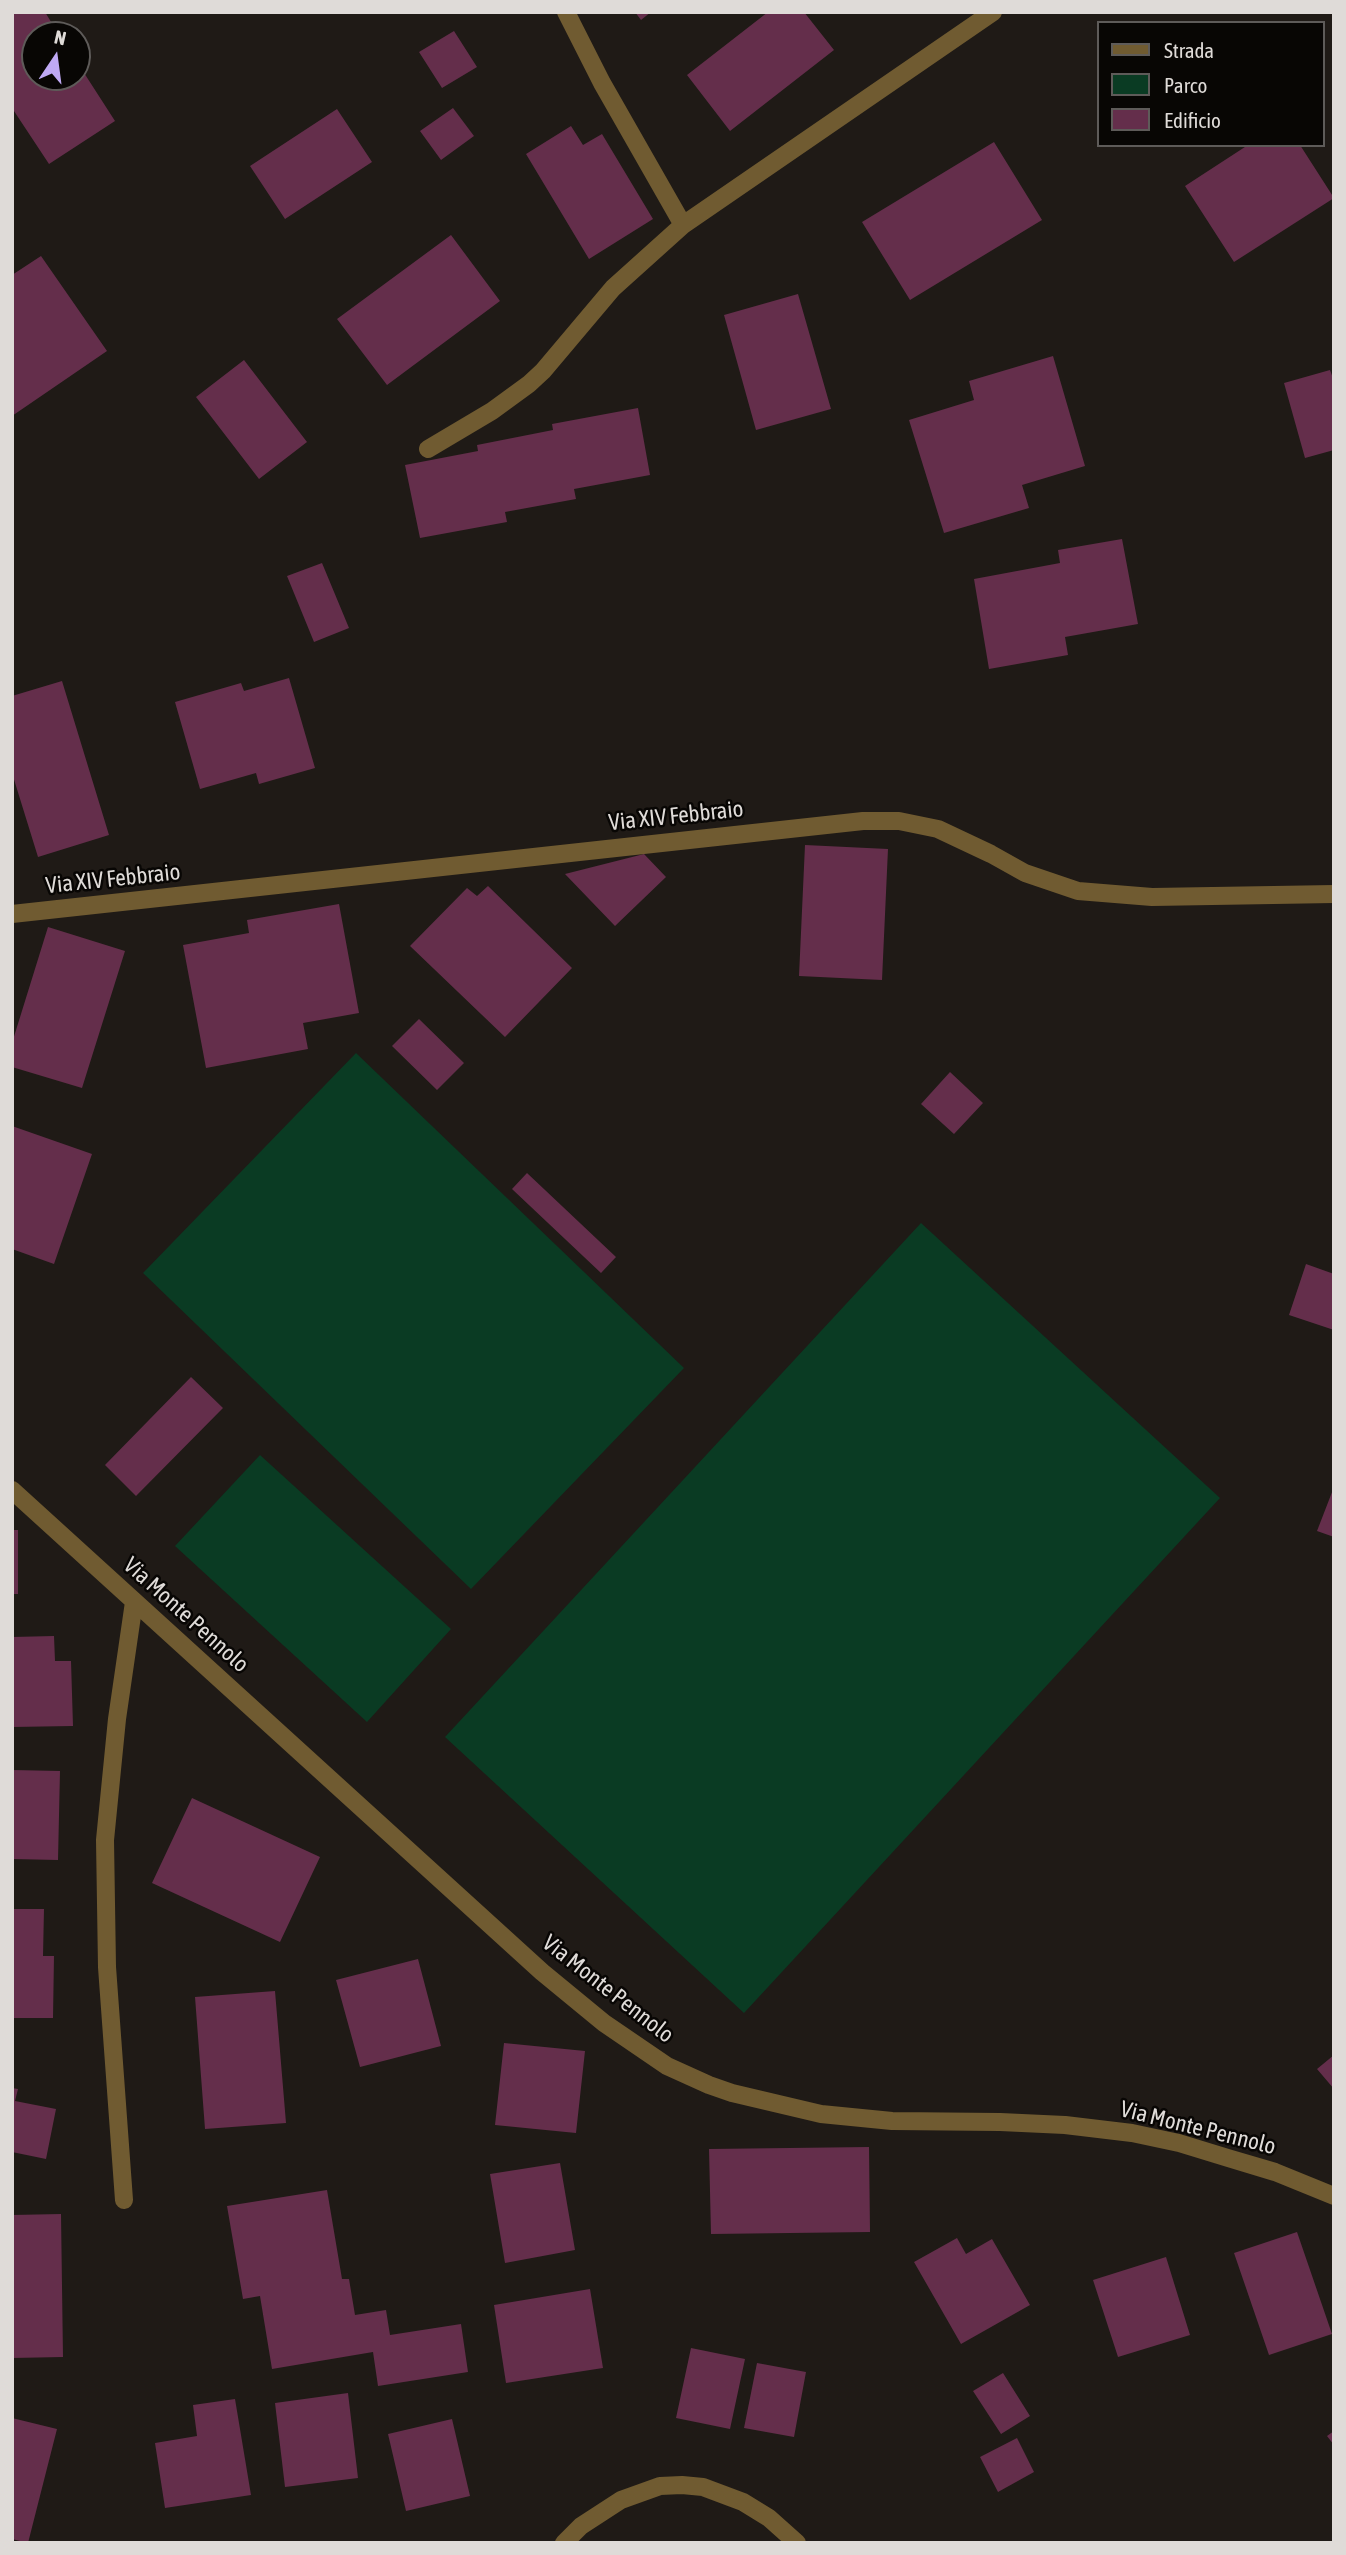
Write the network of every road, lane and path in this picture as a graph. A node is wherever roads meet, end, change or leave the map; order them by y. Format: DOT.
graph roads {
  1 [pos="566,12"];
  2 [pos="993,12"];
  3 [pos="683,225"];
  4 [pos="428,449"];
  5 [pos="1334,894"];
  6 [pos="12,914"];
  7 [pos="12,1490"];
  8 [pos="134,1602"];
  9 [pos="1334,2196"];
  10 [pos="124,2200"];
  11 [pos="564,2543"];
  12 [pos="797,2543"];
  1 -- 3 [label="street"];
  2 -- 3 [label="street"];
  3 -- 4 [label="street"];
  5 -- 6 [label="street, Via XIV Febbraio"];
  7 -- 8 [label="street, Via Monte Pennolo"];
  8 -- 9 [label="street, Via Monte Pennolo"];
  8 -- 10 [label="street"];
  11 -- 12 [label="street"];
}
